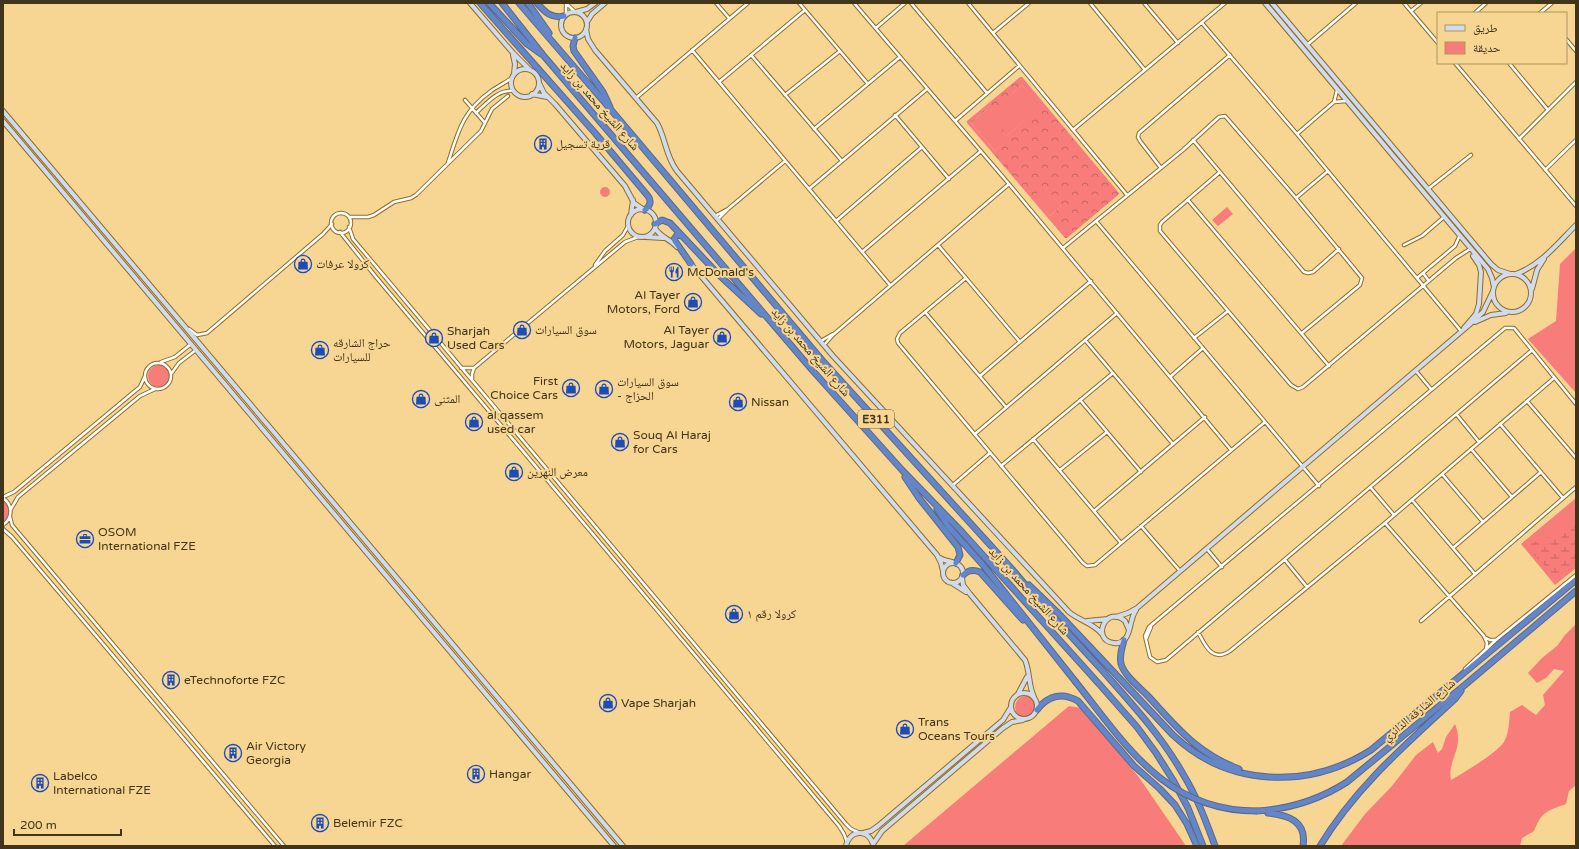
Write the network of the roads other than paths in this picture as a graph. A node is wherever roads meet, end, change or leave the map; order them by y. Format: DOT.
graph roads {
  1 [pos="470,3"];
  2 [pos="480,3"];
  3 [pos="489,3"];
  4 [pos="502,3"];
  5 [pos="519,3"];
  6 [pos="528,3"];
  7 [pos="537,3"];
  8 [pos="566,3"];
  9 [pos="595,3"];
  10 [pos="605,3"];
  11 [pos="716,3"];
  12 [pos="748,3"];
  13 [pos="799,3"];
  14 [pos="854,3"];
  15 [pos="905,3"];
  16 [pos="911,3"];
  17 [pos="968,3"];
  18 [pos="1029,3"];
  19 [pos="1090,3"];
  20 [pos="1144,3"];
  21 [pos="1225,3"];
  22 [pos="1265,3"];
  23 [pos="1272,3"];
  24 [pos="1356,3"];
  25 [pos="1404,3"];
  26 [pos="1421,3"];
  27 [pos="1486,3"];
  28 [pos="1552,3"];
  29 [pos="1024,4"];
  30 [pos="805,10"];
  31 [pos="1411,11"];
  32 [pos="576,12"];
  33 [pos="1476,12"];
  34 [pos="1542,12"];
  35 [pos="565,16"];
  36 [pos="729,18"];
  37 [pos="587,22"];
  38 [pos="1202,22"];
  39 [pos="876,28"];
  40 [pos="586,29"];
  41 [pos="993,33"];
  42 [pos="576,38"];
  43 [pos="1567,40"];
  44 [pos="1437,42"];
  45 [pos="1178,43"];
  46 [pos="555,44"];
  47 [pos="1307,45"];
  48 [pos="594,48"];
  49 [pos="692,50"];
  50 [pos="840,51"];
  51 [pos="1576,51"];
  52 [pos="512,53"];
  53 [pos="543,55"];
  54 [pos="751,55"];
  55 [pos="1230,55"];
  56 [pos="900,57"];
  57 [pos="1456,64"];
  58 [pos="1510,64"];
  59 [pos="1019,66"];
  60 [pos="530,70"];
  61 [pos="1145,70"];
  62 [pos="513,76"];
  63 [pos="719,82"];
  64 [pos="1576,82"];
  65 [pos="538,83"];
  66 [pos="868,84"];
  67 [pos="927,89"];
  68 [pos="1336,90"];
  69 [pos="514,91"];
  70 [pos="532,94"];
  71 [pos="987,94"];
  72 [pos="785,95"];
  73 [pos="508,96"];
  74 [pos="547,97"];
  75 [pos="636,98"];
  76 [pos="465,100"];
  77 [pos="1346,101"];
  78 [pos="1334,102"];
  79 [pos="472,109"];
  80 [pos="1548,110"];
  81 [pos="3,111"];
  82 [pos="612,111"];
  83 [pos="476,113"];
  84 [pos="895,115"];
  85 [pos="3,121"];
  86 [pos="955,121"];
  87 [pos="485,123"];
  88 [pos="814,129"];
  89 [pos="1073,130"];
  90 [pos="1297,134"];
  91 [pos="1519,139"];
  92 [pos="1194,140"];
  93 [pos="1576,140"];
  94 [pos="922,147"];
  95 [pos="981,151"];
  96 [pos="1471,155"];
  97 [pos="786,160"];
  98 [pos="842,161"];
  99 [pos="448,164"];
  100 [pos="1161,168"];
  101 [pos="1545,170"];
  102 [pos="1328,171"];
  103 [pos="1220,172"];
  104 [pos="949,179"];
  105 [pos="1010,184"];
  106 [pos="809,189"];
  107 [pos="1428,189"];
  108 [pos="70,190"];
  109 [pos="65,194"];
  110 [pos="1127,195"];
  111 [pos="1296,198"];
  112 [pos="1428,199"];
  113 [pos="633,200"];
  114 [pos="1188,200"];
  115 [pos="1576,206"];
  116 [pos="645,210"];
  117 [pos="1446,210"];
  118 [pos="631,216"];
  119 [pos="349,217"];
  120 [pos="1444,217"];
  121 [pos="717,218"];
  122 [pos="836,221"];
  123 [pos="1096,221"];
  124 [pos="332,224"];
  125 [pos="1576,225"];
  126 [pos="628,226"];
  127 [pos="655,226"];
  128 [pos="349,227"];
  129 [pos="340,232"];
  130 [pos="638,236"];
  131 [pos="682,236"];
  132 [pos="645,237"];
  133 [pos="1459,237"];
  134 [pos="666,238"];
  135 [pos="938,245"];
  136 [pos="1404,245"];
  137 [pos="1063,248"];
  138 [pos="1339,249"];
  139 [pos="1471,250"];
  140 [pos="862,252"];
  141 [pos="1546,255"];
  142 [pos="691,264"];
  143 [pos="589,271"];
  144 [pos="1423,273"];
  145 [pos="1510,274"];
  146 [pos="1515,274"];
  147 [pos="966,278"];
  148 [pos="1417,278"];
  149 [pos="1091,281"];
  150 [pos="1429,281"];
  151 [pos="890,285"];
  152 [pos="1423,286"];
  153 [pos="1494,289"];
  154 [pos="1532,292"];
  155 [pos="1228,311"];
  156 [pos="926,312"];
  157 [pos="1509,312"];
  158 [pos="1118,313"];
  159 [pos="1469,325"];
  160 [pos="775,327"];
  161 [pos="186,328"];
  162 [pos="1462,331"];
  163 [pos="1302,333"];
  164 [pos="1194,338"];
  165 [pos="1085,340"];
  166 [pos="1020,342"];
  167 [pos="823,343"];
  168 [pos="191,344"];
  169 [pos="1203,348"];
  170 [pos="196,350"];
  171 [pos="1531,351"];
  172 [pos="160,363"];
  173 [pos="1329,366"];
  174 [pos="461,368"];
  175 [pos="474,368"];
  176 [pos="1416,371"];
  177 [pos="1113,373"];
  178 [pos="171,374"];
  179 [pos="144,376"];
  180 [pos="980,376"];
  181 [pos="1170,377"];
  182 [pos="1554,378"];
  183 [pos="472,381"];
  184 [pos="155,389"];
  185 [pos="1432,389"];
  186 [pos="1080,400"];
  187 [pos="1527,400"];
  188 [pos="1576,404"];
  189 [pos="1006,407"];
  190 [pos="1457,415"];
  191 [pos="1205,417"];
  192 [pos="1265,422"];
  193 [pos="1500,424"];
  194 [pos="1107,432"];
  195 [pos="974,434"];
  196 [pos="1033,439"];
  197 [pos="1479,442"];
  198 [pos="1173,444"];
  199 [pos="1472,449"];
  200 [pos="1231,450"];
  201 [pos="990,453"];
  202 [pos="1576,458"];
  203 [pos="1001,466"];
  204 [pos="1303,468"];
  205 [pos="902,470"];
  206 [pos="1060,470"];
  207 [pos="1141,472"];
  208 [pos="1541,472"];
  209 [pos="1442,474"];
  210 [pos="952,486"];
  211 [pos="1319,486"];
  212 [pos="1576,487"];
  213 [pos="1371,488"];
  214 [pos="1512,496"];
  215 [pos="3,497"];
  216 [pos="1563,498"];
  217 [pos="1412,500"];
  218 [pos="934,503"];
  219 [pos="11,508"];
  220 [pos="1094,511"];
  221 [pos="1394,515"];
  222 [pos="10,517"];
  223 [pos="589,520"];
  224 [pos="1482,522"];
  225 [pos="1385,523"];
  226 [pos="584,524"];
  227 [pos="3,525"];
  228 [pos="1141,526"];
  229 [pos="3,529"];
  230 [pos="1121,543"];
  231 [pos="1453,548"];
  232 [pos="1207,549"];
  233 [pos="937,555"];
  234 [pos="1285,560"];
  235 [pos="954,563"];
  236 [pos="1222,567"];
  237 [pos="1012,569"];
  238 [pos="943,571"];
  239 [pos="1180,572"];
  240 [pos="1475,574"];
  241 [pos="1576,575"];
  242 [pos="963,576"];
  243 [pos="1576,580"];
  244 [pos="952,583"];
  245 [pos="1307,587"];
  246 [pos="1576,591"];
  247 [pos="970,594"];
  248 [pos="411,595"];
  249 [pos="1449,598"];
  250 [pos="406,599"];
  251 [pos="1138,608"];
  252 [pos="1116,617"];
  253 [pos="1108,619"];
  254 [pos="1084,621"];
  255 [pos="1421,621"];
  256 [pos="1030,624"];
  257 [pos="1129,630"];
  258 [pos="1198,632"];
  259 [pos="1102,634"];
  260 [pos="1484,636"];
  261 [pos="1124,640"];
  262 [pos="1496,640"];
  263 [pos="1486,649"];
  264 [pos="1028,675"];
  265 [pos="1452,684"];
  266 [pos="1466,684"];
  267 [pos="1018,694"];
  268 [pos="1034,697"];
  269 [pos="1011,707"];
  270 [pos="748,708"];
  271 [pos="1038,710"];
  272 [pos="742,711"];
  273 [pos="1023,720"];
  274 [pos="1259,776"];
  275 [pos="1257,812"];
  276 [pos="861,832"];
  277 [pos="1210,832"];
  278 [pos="847,844"];
  279 [pos="873,845"];
  280 [pos="274,846"];
  281 [pos="284,846"];
  282 [pos="614,846"];
  283 [pos="623,846"];
  284 [pos="1197,846"];
  285 [pos="1203,846"];
  286 [pos="1215,846"];
  287 [pos="1218,846"];
  288 [pos="1303,846"];
  289 [pos="1320,846"];
  1 -- 52 [label="street"];
  2 -- 116 [label="highway"];
  3 -- 53 [label="highway"];
  4 -- 53 [label="highway, شارع الشيخ محمد بن زايد / E311"];
  5 -- 46 [label="highway, شارع الشيخ محمد بن زايد / E311"];
  6 -- 46 [label="highway"];
  7 -- 35 [label="highway"];
  8 -- 32 [label="street"];
  8 -- 35 [label="street"];
  9 -- 32 [label="street"];
  10 -- 37 [label="street"];
  11 -- 36 [label="street"];
  12 -- 36 [label="street"];
  13 -- 30 [label="street"];
  14 -- 39 [label="street"];
  15 -- 39 [label="street"];
  16 -- 71 [label="street"];
  17 -- 41 [label="street"];
  18 -- 29 [label="street"];
  19 -- 61 [label="street"];
  20 -- 45 [label="street"];
  21 -- 38 [label="street"];
  22 -- 68 [label="street"];
  23 -- 47 [label="street"];
  24 -- 47 [label="street"];
  25 -- 31 [label="street"];
  26 -- 31 [label="street"];
  27 -- 33 [label="street"];
  28 -- 34 [label="street"];
  29 -- 41 [label="street"];
  30 -- 50 [label="street"];
  30 -- 54 [label="street"];
  31 -- 44 [label="street"];
  32 -- 35 [label="street"];
  32 -- 37 [label="street"];
  35 -- 42 [label="street"];
  36 -- 49 [label="street"];
  37 -- 40 [label="street"];
  38 -- 45 [label="street"];
  38 -- 55 [label="street"];
  39 -- 56 [label="street"];
  40 -- 42 [label="street"];
  40 -- 48 [label="street"];
  41 -- 59 [label="street"];
  42 -- 48 [label="street"];
  42 -- 82 [label="highway"];
  43 -- 51 [label="street"];
  45 -- 61 [label="street"];
  46 -- 82 [label="highway, شارع الشيخ محمد بن زايد / E311"];
  47 -- 107 [label="street"];
  48 -- 75 [label="street"];
  49 -- 63 [label="street"];
  49 -- 75 [label="street"];
  50 -- 66 [label="street"];
  50 -- 72 [label="street"];
  52 -- 60 [label="street"];
  52 -- 62 [label="street"];
  53 -- 160 [label="highway, شارع الشيخ محمد بن زايد / E311"];
  54 -- 63 [label="street"];
  54 -- 72 [label="street"];
  55 -- 90 [label="street"];
  55 -- 100 [label="street"];
  56 -- 66 [label="street"];
  56 -- 67 [label="street"];
  57 -- 91 [label="street"];
  58 -- 80 [label="street"];
  59 -- 71 [label="street"];
  59 -- 89 [label="street"];
  60 -- 62 [label="street"];
  60 -- 65 [label="street"];
  61 -- 89 [label="street"];
  62 -- 69 [label="street"];
  62 -- 79 [label="street"];
  63 -- 97 [label="street"];
  64 -- 80 [label="street"];
  65 -- 70 [label="street"];
  65 -- 74 [label="street"];
  66 -- 88 [label="street"];
  67 -- 84 [label="street"];
  67 -- 86 [label="street"];
  68 -- 77 [label="street"];
  68 -- 78 [label="street"];
  69 -- 70 [label="street"];
  69 -- 83 [label="street"];
  70 -- 74 [label="street"];
  71 -- 86 [label="street"];
  72 -- 88 [label="street"];
  73 -- 87 [label="street"];
  74 -- 113 [label="street"];
  75 -- 121 [label="street"];
  76 -- 79 [label="street"];
  77 -- 78 [label="street"];
  77 -- 112 [label="street"];
  78 -- 90 [label="street"];
  79 -- 83 [label="street"];
  79 -- 99 [label="street"];
  80 -- 91 [label="street"];
  81 -- 108 [label="street"];
  82 -- 237 [label="highway, شارع الشيخ محمد بن زايد / E311"];
  83 -- 87 [label="street"];
  84 -- 94 [label="street"];
  84 -- 98 [label="street"];
  85 -- 109 [label="street"];
  86 -- 95 [label="street"];
  87 -- 99 [label="street"];
  88 -- 98 [label="street"];
  89 -- 110 [label="street"];
  90 -- 102 [label="street"];
  91 -- 101 [label="street"];
  92 -- 100 [label="street"];
  92 -- 103 [label="street"];
  92 -- 111 [label="street"];
  93 -- 101 [label="street"];
  94 -- 104 [label="street"];
  94 -- 122 [label="street"];
  95 -- 104 [label="street"];
  95 -- 105 [label="street"];
  96 -- 107 [label="street"];
  97 -- 106 [label="street"];
  97 -- 121 [label="street"];
  98 -- 106 [label="street"];
  99 -- 119 [label="street"];
  100 -- 110 [label="street"];
  101 -- 115 [label="street"];
  102 -- 111 [label="street"];
  102 -- 148 [label="street"];
  103 -- 114 [label="street"];
  103 -- 138 [label="street"];
  104 -- 140 [label="street"];
  105 -- 135 [label="street"];
  105 -- 137 [label="street"];
  106 -- 122 [label="street"];
  107 -- 117 [label="street"];
  108 -- 109 [label="street"];
  108 -- 161 [label="street"];
  109 -- 168 [label="street"];
  110 -- 123 [label="street"];
  111 -- 138 [label="street"];
  112 -- 117 [label="street"];
  112 -- 120 [label="street"];
  113 -- 116 [label="street"];
  113 -- 118 [label="street"];
  114 -- 155 [label="street"];
  114 -- 163 [label="street"];
  116 -- 118 [label="street"];
  116 -- 127 [label="street"];
  117 -- 145 [label="street"];
  118 -- 126 [label="street"];
  119 -- 124 [label="street"];
  119 -- 128 [label="street"];
  120 -- 133 [label="street"];
  120 -- 136 [label="street"];
  121 -- 167 [label="street"];
  122 -- 140 [label="street"];
  123 -- 137 [label="street"];
  123 -- 164 [label="street"];
  124 -- 129 [label="street"];
  124 -- 161 [label="street"];
  125 -- 141 [label="street"];
  126 -- 130 [label="street"];
  126 -- 143 [label="street"];
  127 -- 131 [label="highway"];
  127 -- 132 [label="street"];
  127 -- 134 [label="street"];
  128 -- 129 [label="street"];
  128 -- 174 [label="street"];
  129 -- 226 [label="street"];
  130 -- 132 [label="street"];
  130 -- 143 [label="street"];
  131 -- 142 [label="highway"];
  131 -- 160 [label="highway"];
  132 -- 134 [label="street"];
  133 -- 139 [label="street"];
  133 -- 144 [label="street"];
  134 -- 142 [label="street"];
  135 -- 147 [label="street"];
  135 -- 151 [label="street"];
  137 -- 149 [label="street"];
  138 -- 163 [label="street"];
  139 -- 150 [label="street"];
  139 -- 153 [label="street"];
  139 -- 162 [label="street"];
  140 -- 151 [label="street"];
  141 -- 146 [label="street"];
  141 -- 154 [label="street"];
  142 -- 233 [label="street"];
  143 -- 175 [label="street"];
  144 -- 148 [label="street"];
  144 -- 150 [label="street"];
  145 -- 146 [label="street"];
  145 -- 153 [label="street"];
  146 -- 154 [label="street"];
  147 -- 156 [label="street"];
  147 -- 166 [label="street"];
  148 -- 152 [label="street"];
  149 -- 158 [label="street"];
  149 -- 166 [label="street"];
  150 -- 152 [label="street"];
  151 -- 167 [label="street"];
  152 -- 162 [label="street"];
  152 -- 173 [label="street"];
  153 -- 157 [label="street"];
  153 -- 159 [label="street"];
  154 -- 157 [label="street"];
  155 -- 164 [label="street"];
  155 -- 173 [label="street"];
  156 -- 180 [label="street"];
  156 -- 195 [label="street"];
  157 -- 159 [label="street"];
  158 -- 165 [label="street"];
  158 -- 181 [label="street"];
  159 -- 162 [label="street"];
  160 -- 205 [label="highway, شارع الشيخ محمد بن زايد / E311"];
  161 -- 248 [label="street"];
  162 -- 176 [label="street"];
  163 -- 173 [label="street"];
  164 -- 169 [label="street"];
  165 -- 177 [label="street"];
  165 -- 189 [label="street"];
  166 -- 180 [label="street"];
  167 -- 210 [label="street"];
  168 -- 170 [label="street"];
  168 -- 172 [label="street"];
  169 -- 181 [label="street"];
  169 -- 192 [label="street"];
  170 -- 178 [label="street"];
  170 -- 250 [label="street"];
  171 -- 182 [label="street"];
  171 -- 185 [label="street"];
  171 -- 190 [label="street"];
  172 -- 178 [label="street"];
  172 -- 179 [label="street"];
  174 -- 175 [label="street"];
  174 -- 183 [label="street"];
  175 -- 183 [label="street"];
  176 -- 185 [label="street"];
  176 -- 204 [label="street"];
  177 -- 186 [label="street"];
  177 -- 198 [label="street"];
  178 -- 184 [label="street"];
  179 -- 184 [label="street"];
  179 -- 215 [label="street"];
  180 -- 189 [label="street"];
  181 -- 191 [label="street"];
  182 -- 187 [label="street"];
  182 -- 188 [label="street"];
  183 -- 223 [label="street"];
  184 -- 219 [label="street"];
  185 -- 211 [label="street"];
  186 -- 194 [label="street"];
  186 -- 196 [label="street"];
  187 -- 193 [label="street"];
  187 -- 202 [label="street"];
  189 -- 195 [label="street"];
  190 -- 197 [label="street"];
  190 -- 213 [label="street"];
  191 -- 198 [label="street"];
  191 -- 200 [label="street"];
  192 -- 200 [label="street"];
  192 -- 204 [label="street"];
  193 -- 197 [label="street"];
  193 -- 208 [label="street"];
  194 -- 206 [label="street"];
  194 -- 207 [label="street"];
  195 -- 201 [label="street"];
  196 -- 203 [label="street"];
  196 -- 206 [label="street"];
  197 -- 199 [label="street"];
  198 -- 207 [label="street"];
  199 -- 209 [label="street"];
  199 -- 214 [label="street"];
  200 -- 228 [label="street"];
  201 -- 203 [label="street"];
  201 -- 210 [label="street"];
  203 -- 230 [label="street"];
  204 -- 211 [label="street"];
  204 -- 232 [label="street"];
  205 -- 218 [label="highway, شارع الشيخ محمد بن زايد / E311"];
  205 -- 235 [label="highway"];
  206 -- 220 [label="street"];
  207 -- 220 [label="street"];
  208 -- 214 [label="street"];
  208 -- 216 [label="street"];
  209 -- 217 [label="street"];
  209 -- 224 [label="street"];
  210 -- 254 [label="street"];
  211 -- 236 [label="street"];
  212 -- 216 [label="street"];
  213 -- 221 [label="street"];
  213 -- 234 [label="street"];
  214 -- 224 [label="street"];
  215 -- 219 [label="street"];
  216 -- 240 [label="street"];
  217 -- 221 [label="street"];
  217 -- 231 [label="street"];
  218 -- 256 [label="highway"];
  218 -- 285 [label="highway, شارع الشيخ محمد بن زايد / E311"];
  219 -- 222 [label="street"];
  220 -- 230 [label="street"];
  221 -- 225 [label="street"];
  222 -- 227 [label="street"];
  222 -- 281 [label="street"];
  223 -- 226 [label="street"];
  223 -- 270 [label="street"];
  224 -- 231 [label="street"];
  225 -- 245 [label="street"];
  225 -- 249 [label="street"];
  226 -- 272 [label="street"];
  228 -- 230 [label="street"];
  228 -- 239 [label="street"];
  229 -- 280 [label="street"];
  231 -- 240 [label="street"];
  232 -- 236 [label="street"];
  232 -- 239 [label="street"];
  233 -- 235 [label="street"];
  233 -- 238 [label="street"];
  234 -- 245 [label="street"];
  234 -- 258 [label="street"];
  235 -- 238 [label="street"];
  235 -- 242 [label="street"];
  236 -- 258 [label="street"];
  237 -- 274 [label="highway"];
  237 -- 277 [label="highway, شارع الشيخ محمد بن زايد / E311"];
  238 -- 244 [label="street"];
  239 -- 251 [label="street"];
  240 -- 249 [label="street"];
  241 -- 262 [label="street"];
  242 -- 244 [label="street"];
  242 -- 247 [label="street"];
  242 -- 256 [label="highway"];
  243 -- 265 [label="highway, شارع الشارقة الدائري"];
  244 -- 247 [label="street"];
  245 -- 258 [label="street"];
  246 -- 266 [label="highway, شارع الشارقة الدائري"];
  247 -- 264 [label="street"];
  248 -- 250 [label="street"];
  248 -- 283 [label="street"];
  249 -- 255 [label="street"];
  249 -- 260 [label="street"];
  250 -- 282 [label="street"];
  251 -- 252 [label="street"];
  251 -- 257 [label="street"];
  252 -- 253 [label="street"];
  252 -- 257 [label="street"];
  253 -- 254 [label="street"];
  253 -- 259 [label="street"];
  254 -- 259 [label="street"];
  256 -- 275 [label="highway, bridge"];
  257 -- 261 [label="street"];
  259 -- 261 [label="street"];
  260 -- 262 [label="street"];
  260 -- 263 [label="street"];
  261 -- 274 [label="highway"];
  262 -- 263 [label="street"];
  263 -- 265 [label="street"];
  264 -- 267 [label="street"];
  264 -- 268 [label="street"];
  265 -- 274 [label="highway, شارع الشارقة الدائري"];
  266 -- 275 [label="highway, شارع الشارقة الدائري"];
  266 -- 289 [label="highway"];
  267 -- 268 [label="street"];
  267 -- 269 [label="street"];
  268 -- 271 [label="street"];
  269 -- 273 [label="street"];
  269 -- 276 [label="street"];
  270 -- 272 [label="street"];
  270 -- 276 [label="street"];
  271 -- 273 [label="street"];
  271 -- 284 [label="highway"];
  272 -- 278 [label="street"];
  273 -- 279 [label="street"];
  275 -- 288 [label="highway"];
  276 -- 278 [label="street"];
  276 -- 279 [label="street"];
  277 -- 286 [label="highway, شارع الشيخ محمد بن زايد / E311"];
  277 -- 287 [label="highway"];
}
